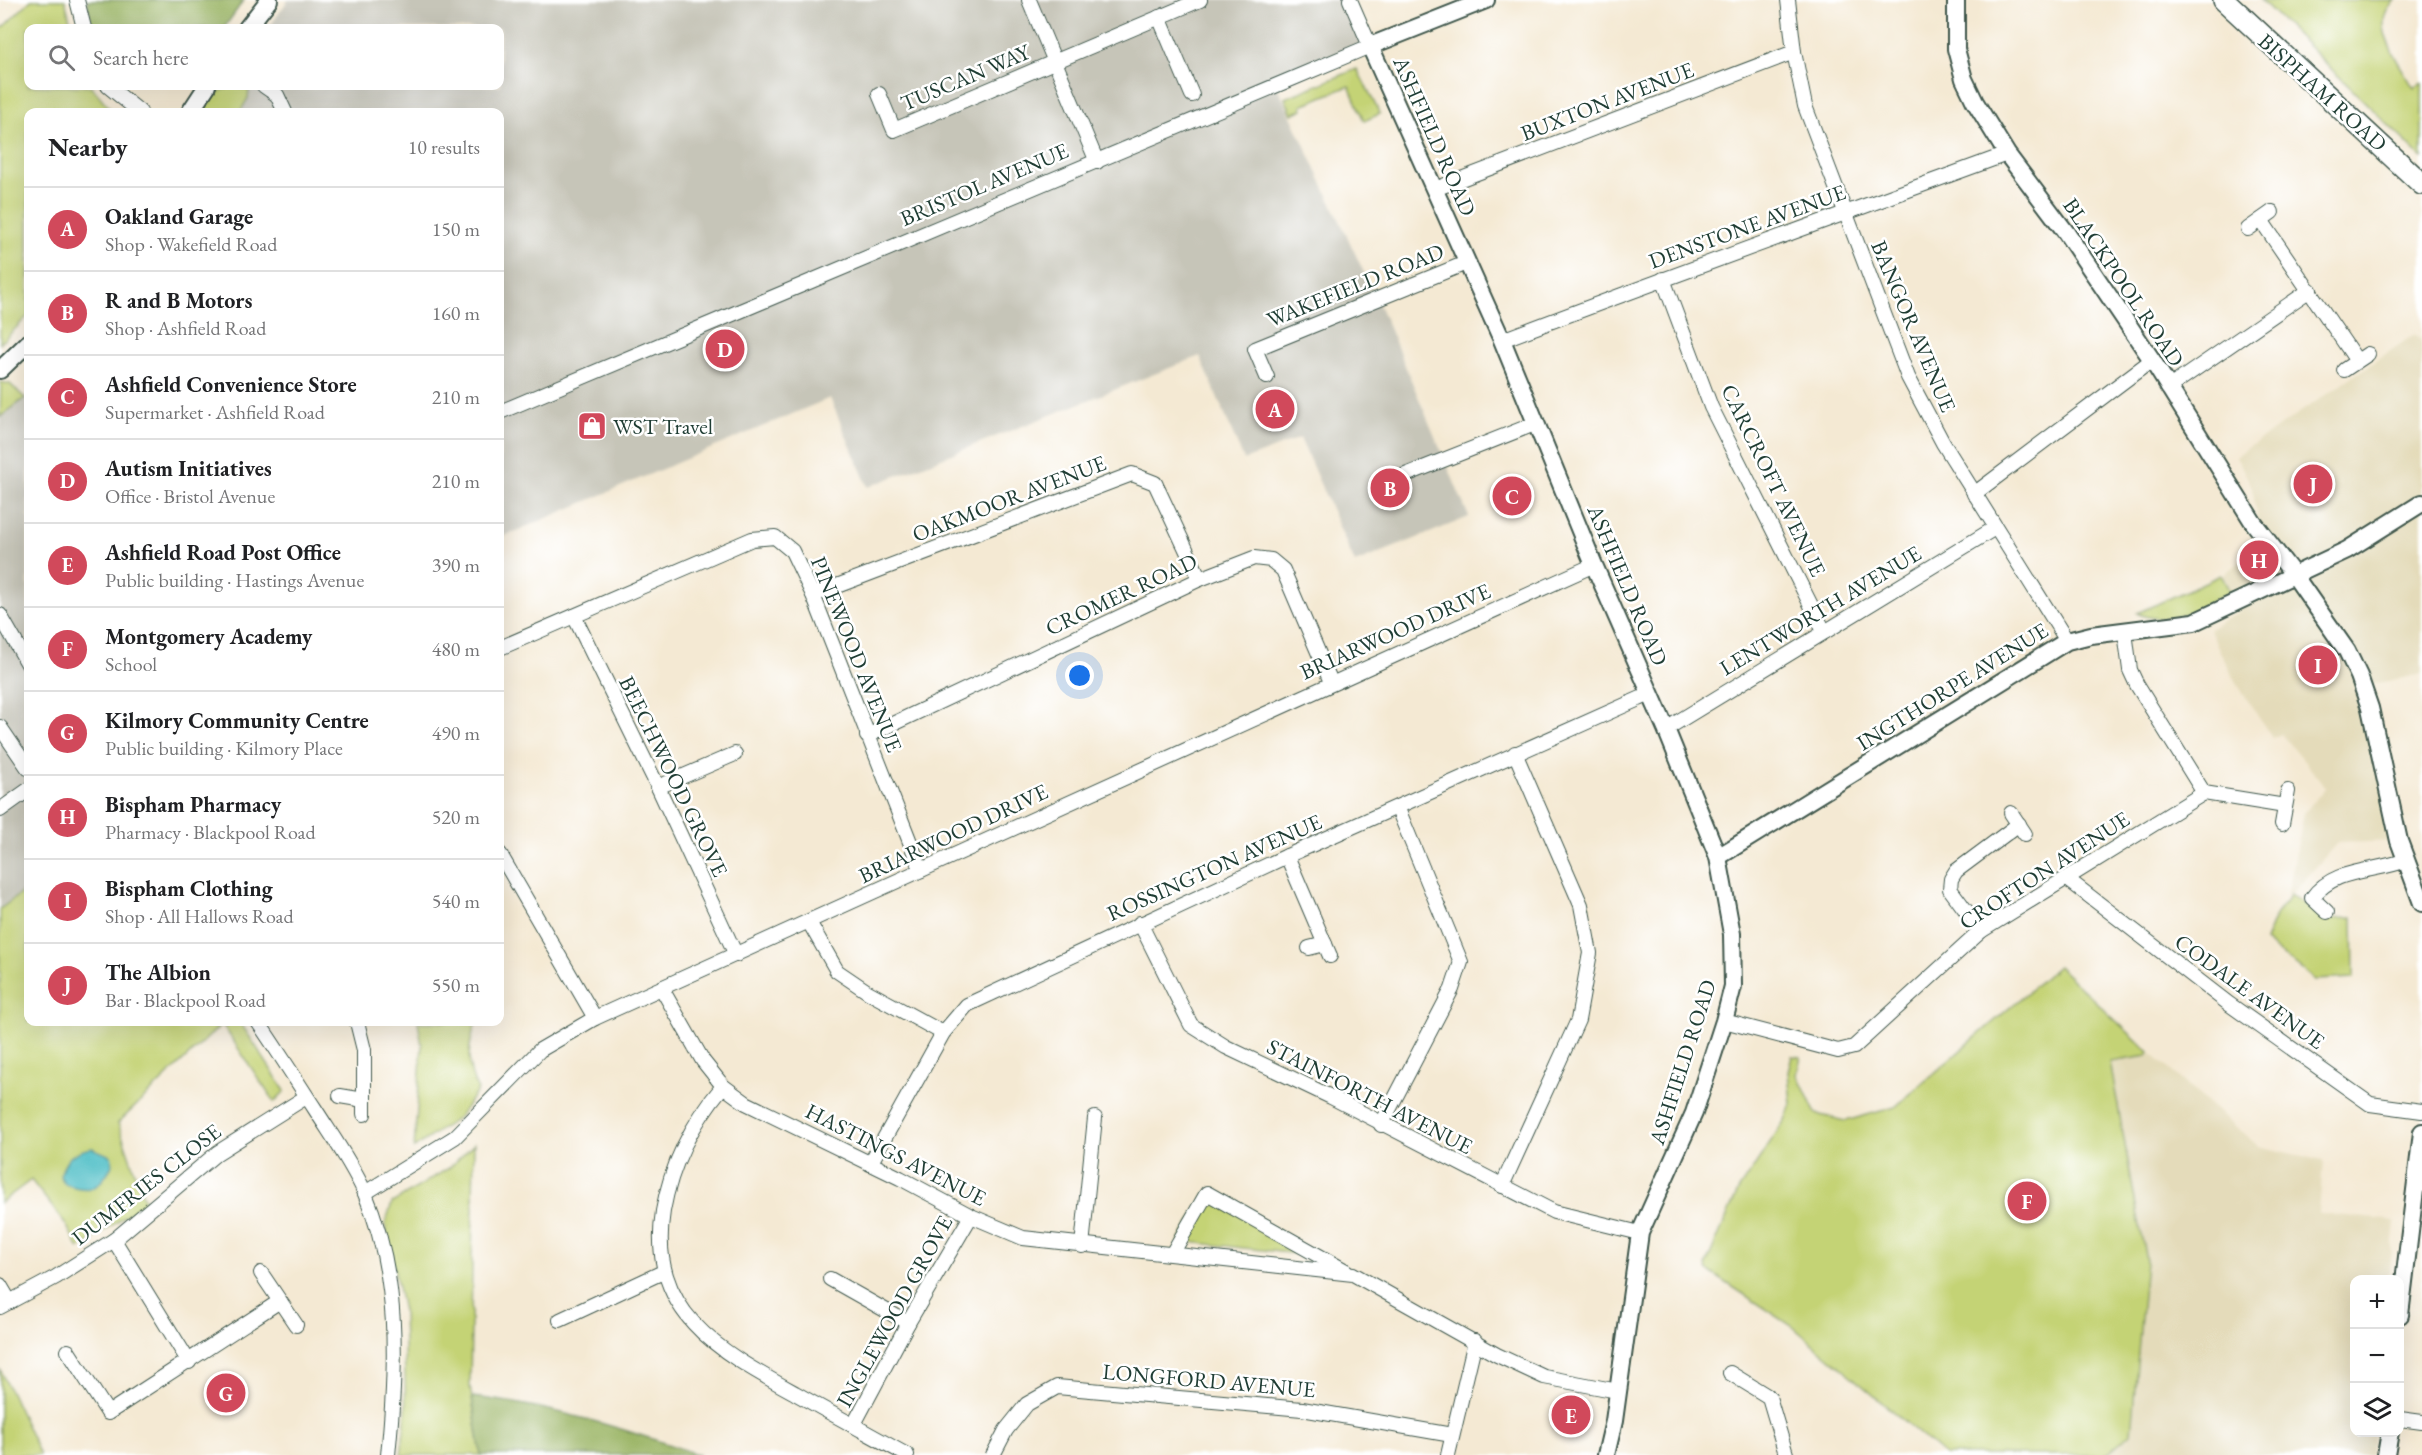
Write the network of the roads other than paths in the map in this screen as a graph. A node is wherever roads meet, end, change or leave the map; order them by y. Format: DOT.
graph roads {
  1 [pos="77,0"];
  2 [pos="269,0"];
  3 [pos="1029,0"];
  4 [pos="1200,0"];
  5 [pos="1350,0"];
  6 [pos="1486,0"];
  7 [pos="1788,0"];
  8 [pos="1956,0"];
  9 [pos="2224,0"];
  10 [pos="1159,17"];
  11 [pos="83,24"];
  12 [pos="250,24"];
  13 [pos="1370,46"];
  14 [pos="1794,52"];
  15 [pos="1055,62"];
  16 [pos="113,90"];
  17 [pos="204,90"];
  18 [pos="269,90"];
  19 [pos="879,93"];
  20 [pos="1192,95"];
  21 [pos="135,108"];
  22 [pos="193,108"];
  23 [pos="283,108"];
  24 [pos="2007,154"];
  25 [pos="1097,162"];
  26 [pos="2422,184"];
  27 [pos="1435,189"];
  28 [pos="1844,214"];
  29 [pos="2248,229"];
  30 [pos="1466,262"];
  31 [pos="1663,279"];
  32 [pos="2310,290"];
  33 [pos="1502,340"];
  34 [pos="24,347"];
  35 [pos="2152,360"];
  36 [pos="0,370"];
  37 [pos="2344,370"];
  38 [pos="1267,377"];
  39 [pos="2168,388"];
  40 [pos="504,410"];
  41 [pos="1537,423"];
  42 [pos="1403,476"];
  43 [pos="1974,494"];
  44 [pos="2422,503"];
  45 [pos="1995,528"];
  46 [pos="1594,565"];
  47 [pos="2294,575"];
  48 [pos="1200,579"];
  49 [pos="813,595"];
  50 [pos="0,615"];
  51 [pos="574,616"];
  52 [pos="1824,632"];
  53 [pos="2125,632"];
  54 [pos="2067,640"];
  55 [pos="504,646"];
  56 [pos="24,656"];
  57 [pos="1331,682"];
  58 [pos="1650,693"];
  59 [pos="0,728"];
  60 [pos="1666,729"];
  61 [pos="867,736"];
  62 [pos="1515,753"];
  63 [pos="735,754"];
  64 [pos="24,762"];
  65 [pos="658,787"];
  66 [pos="2288,791"];
  67 [pos="24,793"];
  68 [pos="2204,793"];
  69 [pos="2285,806"];
  70 [pos="1398,809"];
  71 [pos="0,810"];
  72 [pos="2018,824"];
  73 [pos="2282,824"];
  74 [pos="1287,856"];
  75 [pos="1718,857"];
  76 [pos="2406,860"];
  77 [pos="504,861"];
  78 [pos="921,870"];
  79 [pos="2066,878"];
  80 [pos="2422,903"];
  81 [pos="2327,912"];
  82 [pos="809,922"];
  83 [pos="1140,923"];
  84 [pos="1981,931"];
  85 [pos="1309,948"];
  86 [pos="736,955"];
  87 [pos="662,989"];
  88 [pos="595,1018"];
  89 [pos="1724,1021"];
  90 [pos="261,1026"];
  91 [pos="358,1026"];
  92 [pos="943,1033"];
  93 [pos="723,1086"];
  94 [pos="340,1096"];
  95 [pos="306,1097"];
  96 [pos="364,1100"];
  97 [pos="2422,1111"];
  98 [pos="364,1114"];
  99 [pos="1095,1118"];
  100 [pos="1381,1125"];
  101 [pos="2422,1132"];
  102 [pos="870,1164"];
  103 [pos="1502,1186"];
  104 [pos="365,1193"];
  105 [pos="971,1216"];
  106 [pos="1640,1233"];
  107 [pos="114,1240"];
  108 [pos="1082,1246"];
  109 [pos="1172,1254"];
  110 [pos="663,1272"];
  111 [pos="261,1273"];
  112 [pos="1353,1274"];
  113 [pos="830,1279"];
  114 [pos="2404,1282"];
  115 [pos="0,1285"];
  116 [pos="280,1301"];
  117 [pos="5,1304"];
  118 [pos="560,1320"];
  119 [pos="908,1323"];
  120 [pos="296,1325"];
  121 [pos="1475,1341"];
  122 [pos="68,1351"];
  123 [pos="189,1362"];
  124 [pos="1730,1373"];
  125 [pos="1618,1391"];
  126 [pos="2404,1420"];
  127 [pos="2422,1422"];
  128 [pos="854,1426"];
  129 [pos="1452,1435"];
  130 [pos="2389,1437"];
  131 [pos="388,1455"];
  132 [pos="907,1455"];
  133 [pos="993,1455"];
  134 [pos="1448,1455"];
  135 [pos="1606,1455"];
  136 [pos="1786,1455"];
  137 [pos="2386,1455"];
  1 -- 11 [label="street"];
  2 -- 12 [label="street"];
  3 -- 15 [label="street"];
  4 -- 10 [label="street"];
  5 -- 13 [label="street, ASHFIELD ROAD"];
  6 -- 13 [label="street, BRISTOL AVENUE"];
  7 -- 14 [label="street, BANGOR AVENUE"];
  8 -- 24 [label="street, BLACKPOOL ROAD"];
  9 -- 26 [label="main road, BISPHAM ROAD"];
  10 -- 15 [label="street"];
  10 -- 20 [label="street"];
  13 -- 25 [label="street, BRISTOL AVENUE"];
  13 -- 27 [label="street, ASHFIELD ROAD"];
  14 -- 27 [label="street, BUXTON AVENUE"];
  14 -- 28 [label="street, BANGOR AVENUE"];
  15 -- 19 [label="street, TUSCAN WAY"];
  15 -- 25 [label="street"];
  16 -- 21 [label="street"];
  17 -- 22 [label="street"];
  18 -- 23 [label="street"];
  24 -- 28 [label="street, DENSTONE AVENUE"];
  24 -- 35 [label="street, BLACKPOOL ROAD"];
  25 -- 40 [label="street, BRISTOL AVENUE"];
  27 -- 30 [label="street, ASHFIELD ROAD"];
  28 -- 31 [label="street, DENSTONE AVENUE"];
  28 -- 43 [label="street, BANGOR AVENUE"];
  29 -- 32 [label="street"];
  30 -- 33 [label="street, ASHFIELD ROAD"];
  30 -- 38 [label="street, WAKEFIELD ROAD"];
  31 -- 33 [label="street, DENSTONE AVENUE"];
  31 -- 52 [label="street, CARCROFT AVENUE"];
  32 -- 37 [label="street"];
  32 -- 39 [label="street"];
  33 -- 41 [label="street, ASHFIELD ROAD"];
  34 -- 36 [label="street"];
  35 -- 39 [label="street, BLACKPOOL ROAD"];
  35 -- 43 [label="street"];
  39 -- 47 [label="street, BLACKPOOL ROAD"];
  41 -- 42 [label="street"];
  41 -- 46 [label="street, ASHFIELD ROAD"];
  43 -- 45 [label="street, BANGOR AVENUE"];
  44 -- 47 [label="street, INGTHORPE AVENUE"];
  45 -- 52 [label="street, LENTWORTH AVENUE"];
  45 -- 54 [label="street, BANGOR AVENUE"];
  46 -- 57 [label="street, BRIARWOOD DRIVE"];
  46 -- 58 [label="street, ASHFIELD ROAD"];
  47 -- 53 [label="street, INGTHORPE AVENUE"];
  47 -- 76 [label="street, BLACKPOOL ROAD"];
  48 -- 49 [label="street, OAKMOOR AVENUE"];
  48 -- 57 [label="street, CROMER ROAD"];
  48 -- 61 [label="street, CROMER ROAD"];
  49 -- 51 [label="street, PINEWOOD AVENUE"];
  49 -- 61 [label="street, PINEWOOD AVENUE"];
  50 -- 56 [label="street"];
  51 -- 55 [label="street, PINEWOOD AVENUE"];
  51 -- 65 [label="street, BEECHWOOD GROVE"];
  52 -- 60 [label="street, LENTWORTH AVENUE"];
  53 -- 54 [label="street, INGTHORPE AVENUE"];
  53 -- 68 [label="street"];
  54 -- 75 [label="street, INGTHORPE AVENUE"];
  57 -- 78 [label="street, BRIARWOOD DRIVE"];
  58 -- 60 [label="street, ASHFIELD ROAD"];
  58 -- 62 [label="street, ROSSINGTON AVENUE"];
  59 -- 64 [label="street"];
  60 -- 75 [label="street, ASHFIELD ROAD"];
  61 -- 78 [label="street, PINEWOOD AVENUE"];
  62 -- 70 [label="street, ROSSINGTON AVENUE"];
  62 -- 103 [label="street"];
  63 -- 65 [label="street"];
  65 -- 86 [label="street, BEECHWOOD GROVE"];
  66 -- 69 [label="street"];
  67 -- 71 [label="street"];
  68 -- 69 [label="street"];
  68 -- 79 [label="street, CROFTON AVENUE"];
  69 -- 73 [label="street"];
  70 -- 74 [label="street, ROSSINGTON AVENUE"];
  70 -- 100 [label="street"];
  72 -- 84 [label="street"];
  74 -- 83 [label="street, ROSSINGTON AVENUE"];
  74 -- 85 [label="street"];
  75 -- 89 [label="street, ASHFIELD ROAD"];
  76 -- 80 [label="street, BLACKPOOL ROAD"];
  76 -- 81 [label="street"];
  77 -- 88 [label="street"];
  78 -- 82 [label="street, BRIARWOOD DRIVE"];
  79 -- 84 [label="street, CROFTON AVENUE"];
  79 -- 97 [label="street, CODALE AVENUE"];
  82 -- 86 [label="street, BRIARWOOD DRIVE"];
  82 -- 92 [label="street"];
  83 -- 92 [label="street, ROSSINGTON AVENUE"];
  83 -- 100 [label="street, STAINFORTH AVENUE"];
  84 -- 89 [label="street, CROFTON AVENUE"];
  86 -- 87 [label="street, BRIARWOOD DRIVE"];
  87 -- 88 [label="street, BRIARWOOD DRIVE"];
  87 -- 93 [label="street, HASTINGS AVENUE"];
  88 -- 104 [label="street, BRIARWOOD DRIVE"];
  89 -- 106 [label="street, ASHFIELD ROAD"];
  90 -- 95 [label="street"];
  91 -- 96 [label="street"];
  92 -- 102 [label="street, ROSSINGTON AVENUE"];
  93 -- 102 [label="street, HASTINGS AVENUE"];
  93 -- 110 [label="street"];
  94 -- 96 [label="street"];
  95 -- 104 [label="street"];
  95 -- 107 [label="street, DUMFRIES CLOSE"];
  96 -- 98 [label="street"];
  99 -- 108 [label="street"];
  100 -- 103 [label="street, STAINFORTH AVENUE"];
  101 -- 114 [label="street"];
  102 -- 105 [label="street, HASTINGS AVENUE"];
  103 -- 106 [label="street, STAINFORTH AVENUE"];
  104 -- 131 [label="street"];
  105 -- 108 [label="street, HASTINGS AVENUE"];
  105 -- 119 [label="street, INGLEWOOD GROVE"];
  106 -- 125 [label="street, ASHFIELD ROAD"];
  107 -- 117 [label="street, DUMFRIES CLOSE"];
  107 -- 123 [label="street"];
  108 -- 109 [label="street, HASTINGS AVENUE"];
  109 -- 112 [label="street, HASTINGS AVENUE"];
  109 -- 112 [label="street, HASTINGS AVENUE"];
  110 -- 118 [label="street"];
  110 -- 128 [label="street"];
  111 -- 116 [label="street"];
  112 -- 121 [label="street, HASTINGS AVENUE"];
  113 -- 119 [label="street"];
  115 -- 117 [label="street, DUMFRIES CLOSE"];
  116 -- 120 [label="street"];
  116 -- 123 [label="street"];
  119 -- 128 [label="street, INGLEWOOD GROVE"];
  121 -- 125 [label="street, HASTINGS AVENUE"];
  121 -- 129 [label="street"];
  122 -- 123 [label="street"];
  124 -- 136 [label="street"];
  125 -- 135 [label="street, ASHFIELD ROAD"];
  126 -- 127 [label="street"];
  128 -- 132 [label="street"];
  129 -- 133 [label="street, LONGFORD AVENUE"];
  129 -- 134 [label="street"];
  130 -- 137 [label="street"];
}
